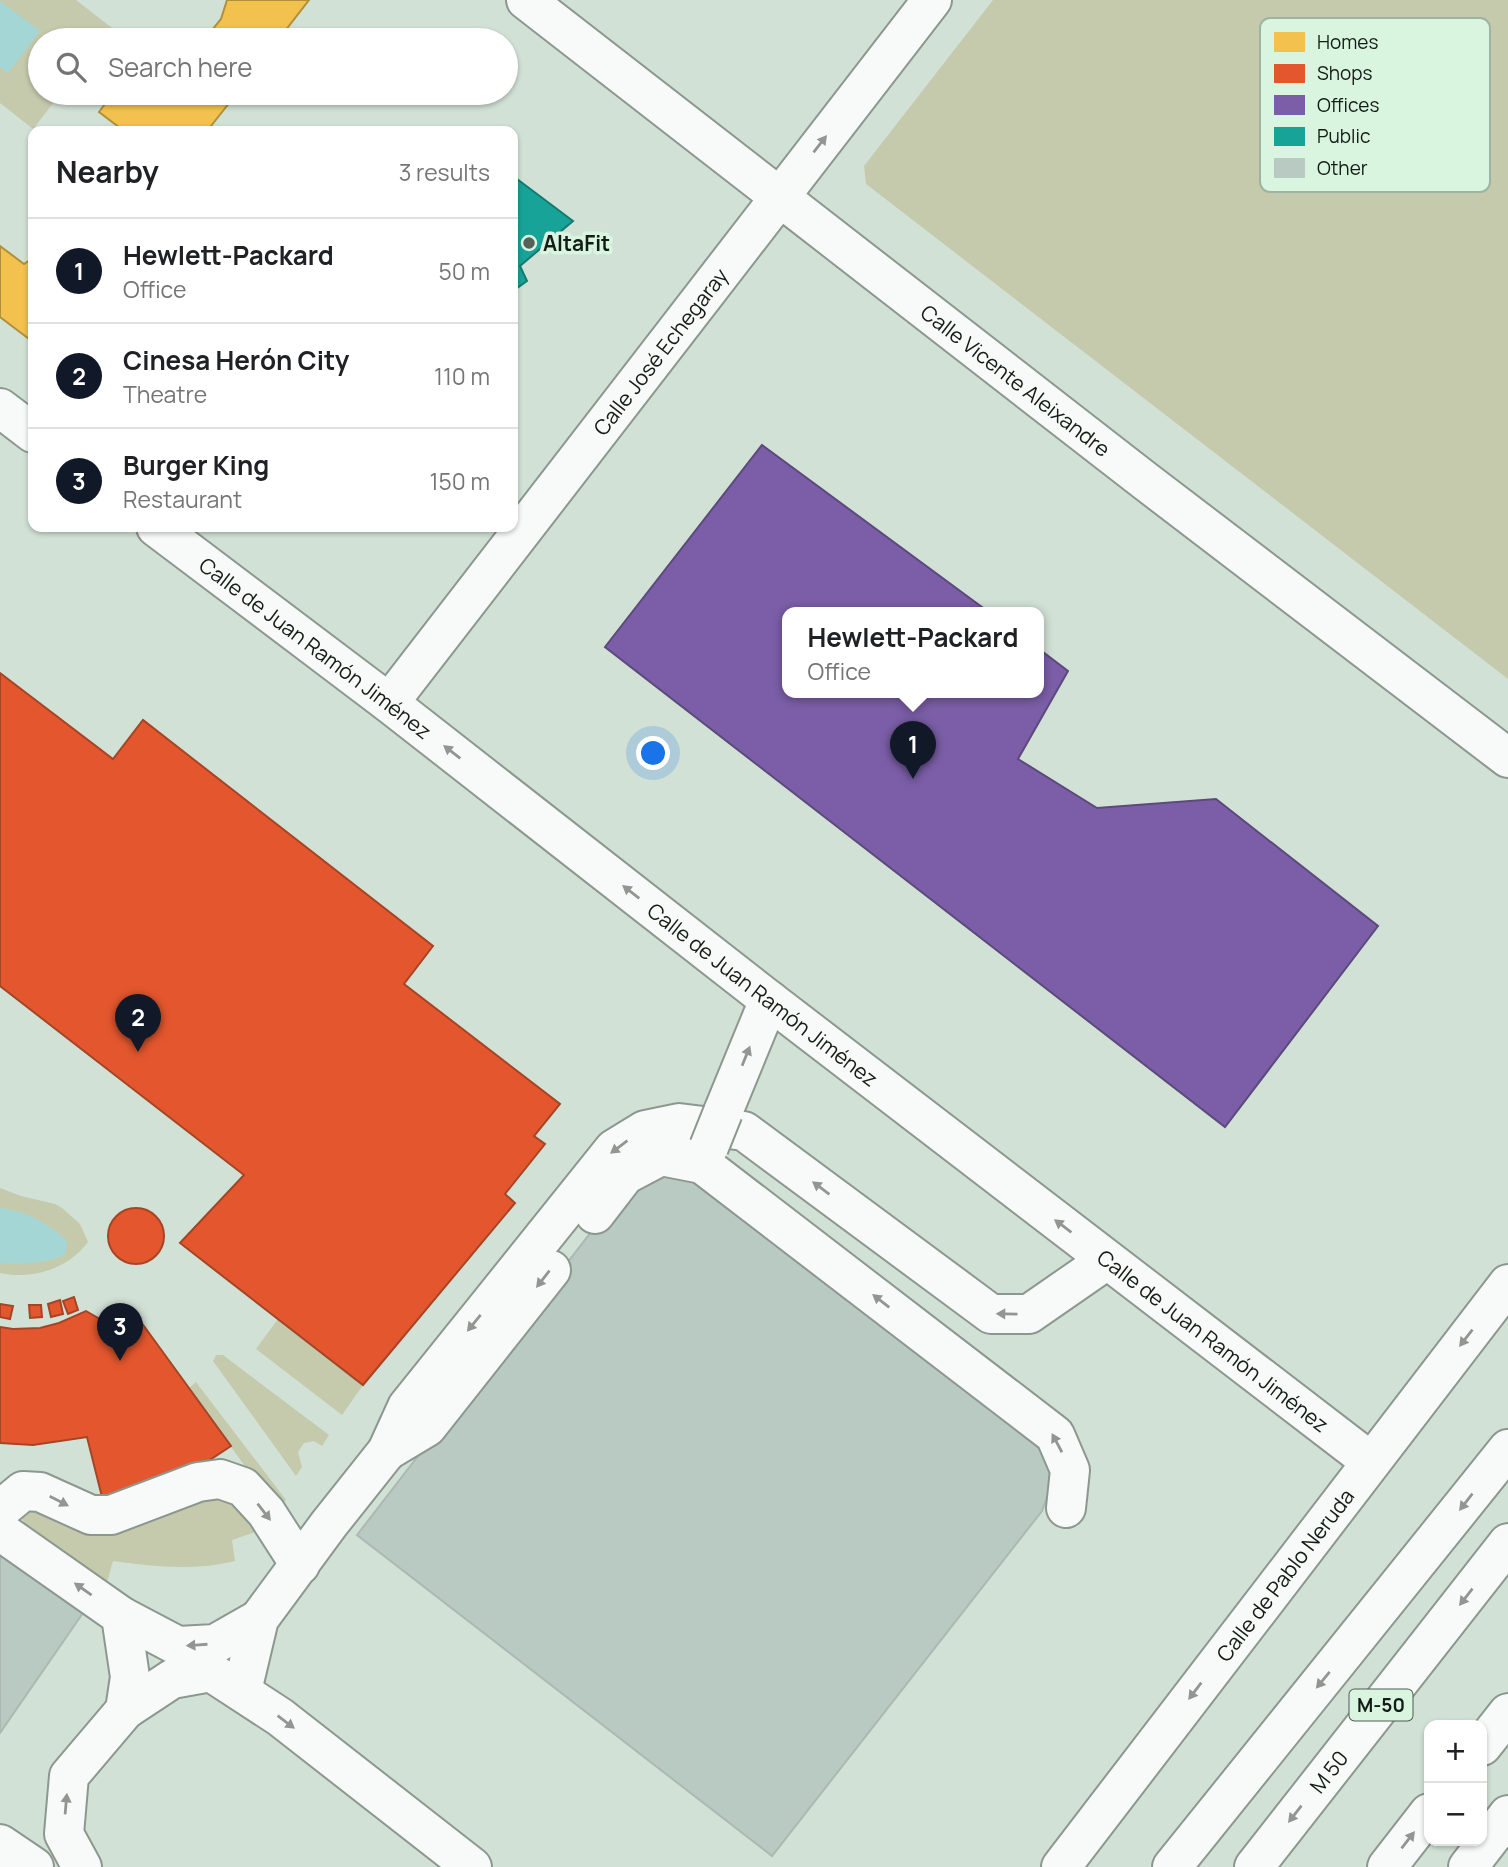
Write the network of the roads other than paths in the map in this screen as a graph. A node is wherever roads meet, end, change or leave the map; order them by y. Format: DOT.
graph roads {
  1 [pos="526,0"];
  2 [pos="932,0"];
  3 [pos="779,198"];
  4 [pos="0,408"];
  5 [pos="28,429"];
  6 [pos="163,532"];
  7 [pos="389,703"];
  8 [pos="1508,758"];
  9 [pos="769,1000"];
  10 [pos="706,1155"];
  11 [pos="1107,1260"];
  12 [pos="1508,1284"];
  13 [pos="1508,1449"];
  14 [pos="387,1451"];
  15 [pos="1370,1461"];
  16 [pos="1066,1507"];
  17 [pos="0,1510"];
  18 [pos="0,1531"];
  19 [pos="1508,1544"];
  20 [pos="300,1565"];
  21 [pos="121,1616"];
  22 [pos="259,1619"];
  23 [pos="242,1691"];
  24 [pos="125,1710"];
  25 [pos="1508,1713"];
  26 [pos="1487,1740"];
  27 [pos="1508,1815"];
  28 [pos="1424,1819"];
  29 [pos="0,1844"];
  30 [pos="34,1867"];
  31 [pos="82,1867"];
  32 [pos="472,1867"];
  33 [pos="1061,1867"];
  34 [pos="1172,1867"];
  35 [pos="1254,1867"];
  36 [pos="1387,1867"];
  37 [pos="1468,1867"];
  1 -- 3 [label="main road, Calle Vicente Aleixandre"];
  3 -- 2 [label="main road, Calle José Echegaray, one-way"];
  3 -- 7 [label="main road, Calle José Echegaray"];
  3 -- 8 [label="main road, Calle Vicente Aleixandre"];
  4 -- 5 [label="main road"];
  6 -- 7 [label="main road, Calle de Juan Ramón Jiménez"];
  9 -- 7 [label="main road, Calle de Juan Ramón Jiménez, one-way"];
  10 -- 9 [label="main road, one-way, bridge"];
  11 -- 9 [label="main road, Calle de Juan Ramón Jiménez, one-way"];
  10 -- 14 [label="main road, one-way"];
  16 -- 10 [label="main road, one-way"];
  11 -- 14 [label="main road, one-way"];
  11 -- 15 [label="main road, Calle de Juan Ramón Jiménez"];
  12 -- 15 [label="main road, Calle de Pablo Neruda, one-way"];
  13 -- 34 [label="main road, one-way"];
  14 -- 20 [label="main road"];
  15 -- 33 [label="main road, Calle de Pablo Neruda, one-way"];
  17 -- 20 [label="main road, one-way"];
  21 -- 18 [label="main road, one-way"];
  19 -- 35 [label="main road, M 50 / M-50, one-way"];
  20 -- 22 [label="main road"];
  22 -- 21 [label="main road, one-way"];
  21 -- 24 [label="main road"];
  22 -- 23 [label="main road"];
  23 -- 24 [label="main road"];
  23 -- 32 [label="main road, one-way"];
  31 -- 24 [label="main road, one-way"];
  25 -- 26 [label="main road"];
  27 -- 37 [label="main road"];
  36 -- 28 [label="main road, one-way"];
  29 -- 30 [label="main road"];
}
